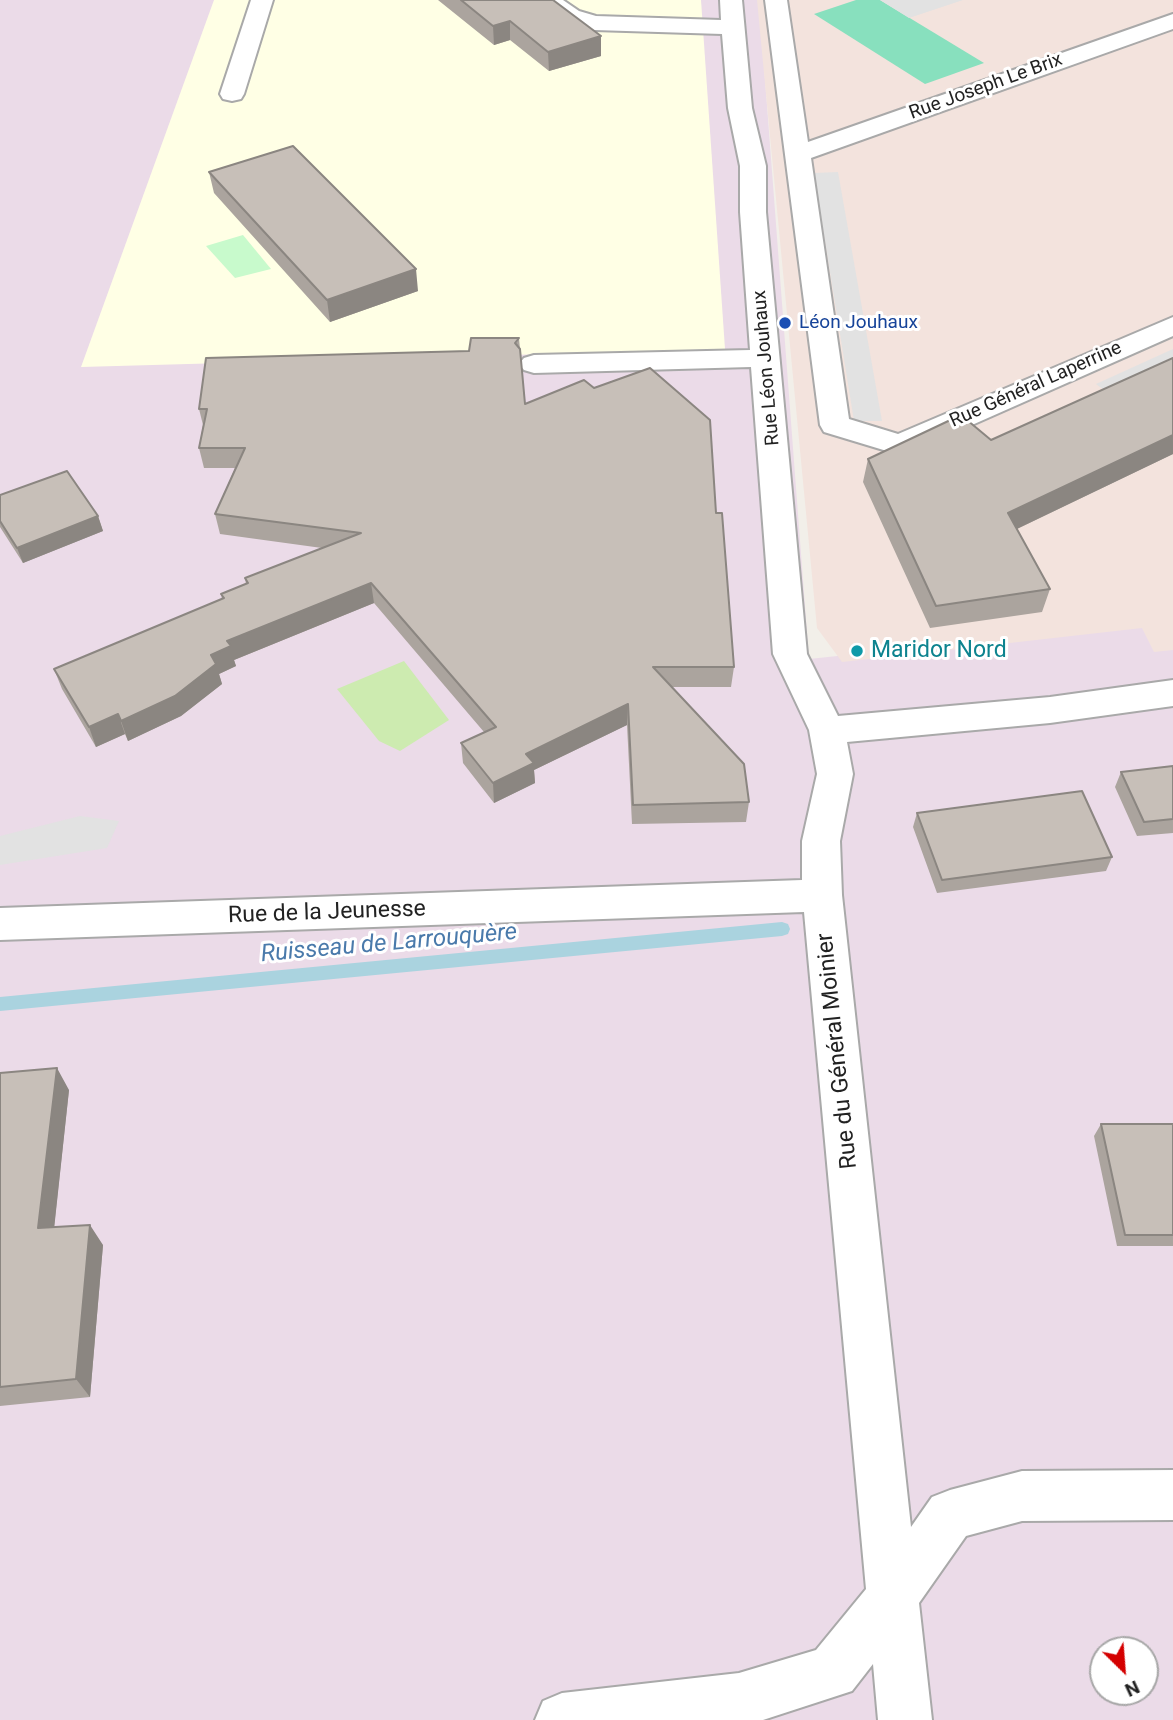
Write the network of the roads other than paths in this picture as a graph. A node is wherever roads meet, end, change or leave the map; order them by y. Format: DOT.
graph roads {
  1 [pos="262,0"];
  2 [pos="548,0"];
  3 [pos="776,0"];
  4 [pos="732,13"];
  5 [pos="1173,20"];
  6 [pos="232,94"];
  7 [pos="798,154"];
  8 [pos="1173,326"];
  9 [pos="766,358"];
  10 [pos="534,364"];
  11 [pos="1173,693"];
  12 [pos="827,730"];
  13 [pos="822,895"];
  14 [pos="0,924"];
  15 [pos="1173,1495"];
  16 [pos="893,1596"];
  17 [pos="562,1720"];
  18 [pos="905,1720"];
  1 -- 6 [label="street"];
  2 -- 4 [label="street"];
  3 -- 7 [label="street"];
  4 -- 9 [label="street, Rue Léon Jouhaux"];
  5 -- 7 [label="street, Rue Joseph Le Brix"];
  7 -- 8 [label="street, Rue Général Laperrine"];
  9 -- 10 [label="street"];
  9 -- 12 [label="street, Rue Léon Jouhaux"];
  11 -- 12 [label="street"];
  12 -- 13 [label="street, Rue du Général Moinier"];
  13 -- 14 [label="street, Rue de la Jeunesse"];
  13 -- 16 [label="street, Rue du Général Moinier"];
  15 -- 16 [label="street"];
  16 -- 17 [label="street"];
  16 -- 18 [label="street, Rue du Général Moinier"];
}
